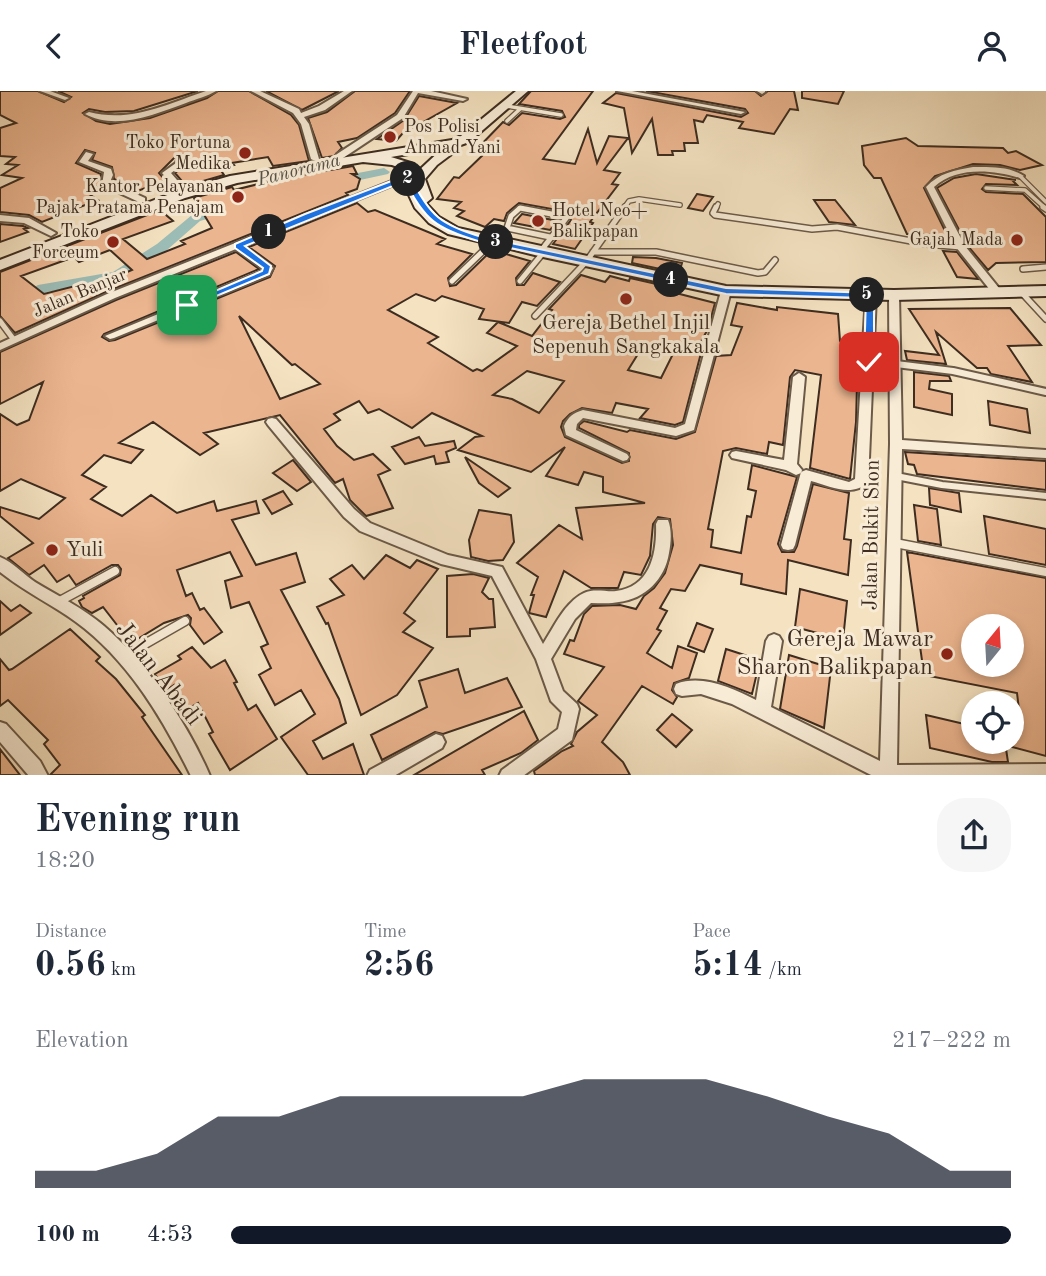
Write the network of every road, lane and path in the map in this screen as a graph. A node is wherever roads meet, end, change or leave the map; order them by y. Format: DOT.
graph roads {
  1 [pos="43,91"];
  2 [pos="213,91"];
  3 [pos="254,91"];
  4 [pos="349,91"];
  5 [pos="418,91"];
  6 [pos="506,91"];
  7 [pos="523,91"];
  8 [pos="620,91"];
  9 [pos="65,98"];
  10 [pos="463,99"];
  11 [pos="506,106"];
  12 [pos="520,109"];
  13 [pos="741,112"];
  14 [pos="89,114"];
  15 [pos="561,115"];
  16 [pos="299,116"];
  17 [pos="507,121"];
  18 [pos="380,150"];
  19 [pos="404,153"];
  20 [pos="89,154"];
  21 [pos="340,156"];
  22 [pos="181,159"];
  23 [pos="315,159"];
  24 [pos="367,159"];
  25 [pos="421,159"];
  26 [pos="1020,176"];
  27 [pos="179,187"];
  28 [pos="986,188"];
  29 [pos="1046,202"];
  30 [pos="147,203"];
  31 [pos="718,204"];
  32 [pos="680,205"];
  33 [pos="426,209"];
  34 [pos="1046,209"];
  35 [pos="0,218"];
  36 [pos="507,228"];
  37 [pos="51,233"];
  38 [pos="550,237"];
  39 [pos="494,242"];
  40 [pos="238,246"];
  41 [pos="961,247"];
  42 [pos="542,253"];
  43 [pos="0,254"];
  44 [pos="589,257"];
  45 [pos="775,260"];
  46 [pos="0,265"];
  47 [pos="1046,267"];
  48 [pos="1023,269"];
  49 [pos="452,281"];
  50 [pos="520,281"];
  51 [pos="726,291"];
  52 [pos="1046,291"];
  53 [pos="998,293"];
  54 [pos="1022,293"];
  55 [pos="871,295"];
  56 [pos="894,295"];
  57 [pos="535,316"];
  58 [pos="1046,319"];
  59 [pos="0,321"];
  60 [pos="110,337"];
  61 [pos="14,340"];
  62 [pos="0,347"];
  63 [pos="895,364"];
  64 [pos="799,377"];
  65 [pos="1046,392"];
  66 [pos="272,422"];
  67 [pos="897,444"];
  68 [pos="1046,454"];
  69 [pos="736,455"];
  70 [pos="623,457"];
  71 [pos="790,466"];
  72 [pos="806,475"];
  73 [pos="894,475"];
  74 [pos="1046,496"];
  75 [pos="663,524"];
  76 [pos="895,543"];
  77 [pos="788,545"];
  78 [pos="0,563"];
  79 [pos="115,572"];
  80 [pos="1046,572"];
  81 [pos="56,603"];
  82 [pos="185,621"];
  83 [pos="774,641"];
  84 [pos="122,657"];
  85 [pos="543,658"];
  86 [pos="682,689"];
  87 [pos="762,711"];
  88 [pos="0,730"];
  89 [pos="436,742"];
  90 [pos="1046,773"];
  91 [pos="39,775"];
  92 [pos="201,775"];
  93 [pos="376,775"];
  94 [pos="508,775"];
  95 [pos="888,775"];
  1 -- 9 [label="street"];
  2 -- 14 [label="street"];
  3 -- 16 [label="street"];
  4 -- 16 [label="street"];
  5 -- 10 [label="street"];
  5 -- 21 [label="street"];
  6 -- 25 [label="main road"];
  7 -- 11 [label="main road"];
  8 -- 13 [label="street"];
  11 -- 12 [label="lane"];
  11 -- 25 [label="main road"];
  12 -- 15 [label="lane"];
  12 -- 17 [label="lane"];
  16 -- 23 [label="street"];
  18 -- 19 [label="main road"];
  18 -- 21 [label="main road"];
  18 -- 25 [label="main road"];
  19 -- 24 [label="main road"];
  19 -- 25 [label="main road"];
  20 -- 30 [label="street"];
  21 -- 23 [label="main road"];
  22 -- 27 [label="street"];
  23 -- 27 [label="main road"];
  24 -- 25 [label="main road"];
  24 -- 30 [label="main road"];
  25 -- 33 [label="main road"];
  25 -- 33 [label="main road"];
  25 -- 40 [label="street, Jalan Banjar"];
  26 -- 29 [label="lane"];
  26 -- 41 [label="street"];
  27 -- 30 [label="main road"];
  28 -- 34 [label="lane"];
  30 -- 37 [label="main road"];
  30 -- 46 [label="main road"];
  31 -- 41 [label="lane"];
  32 -- 44 [label="lane"];
  33 -- 39 [label="main road"];
  35 -- 37 [label="street"];
  36 -- 38 [label="lane"];
  36 -- 38 [label="lane"];
  36 -- 39 [label="lane"];
  37 -- 43 [label="main road"];
  38 -- 42 [label="lane"];
  39 -- 42 [label="main road"];
  39 -- 49 [label="lane"];
  40 -- 60 [label="street"];
  40 -- 61 [label="street, Jalan Banjar"];
  41 -- 53 [label="street"];
  42 -- 44 [label="main road"];
  42 -- 50 [label="lane"];
  44 -- 45 [label="lane"];
  44 -- 51 [label="main road"];
  44 -- 57 [label="lane"];
  47 -- 48 [label="lane"];
  51 -- 55 [label="main road"];
  51 -- 70 [label="street"];
  52 -- 54 [label="main road"];
  53 -- 54 [label="main road"];
  53 -- 56 [label="main road"];
  54 -- 58 [label="lane"];
  55 -- 56 [label="main road"];
  55 -- 72 [label="street"];
  56 -- 63 [label="street, Jalan Bukit Sion"];
  59 -- 61 [label="lane"];
  61 -- 62 [label="street, Jalan Banjar"];
  63 -- 65 [label="lane"];
  63 -- 67 [label="street, Jalan Bukit Sion"];
  64 -- 71 [label="street"];
  66 -- 85 [label="street"];
  67 -- 68 [label="street"];
  67 -- 73 [label="street, Jalan Bukit Sion"];
  69 -- 71 [label="street"];
  71 -- 72 [label="street"];
  72 -- 77 [label="street"];
  73 -- 74 [label="lane"];
  73 -- 76 [label="street, Jalan Bukit Sion"];
  75 -- 85 [label="street"];
  76 -- 80 [label="lane"];
  76 -- 95 [label="street, Jalan Bukit Sion"];
  78 -- 81 [label="street, Jalan Abadi"];
  79 -- 81 [label="lane"];
  81 -- 84 [label="street, Jalan Abadi"];
  82 -- 84 [label="lane"];
  83 -- 87 [label="street"];
  84 -- 92 [label="street, Jalan Abadi"];
  85 -- 94 [label="street"];
  86 -- 87 [label="street"];
  87 -- 95 [label="street"];
  88 -- 91 [label="street"];
  89 -- 93 [label="street"];
  90 -- 95 [label="street"];
}
